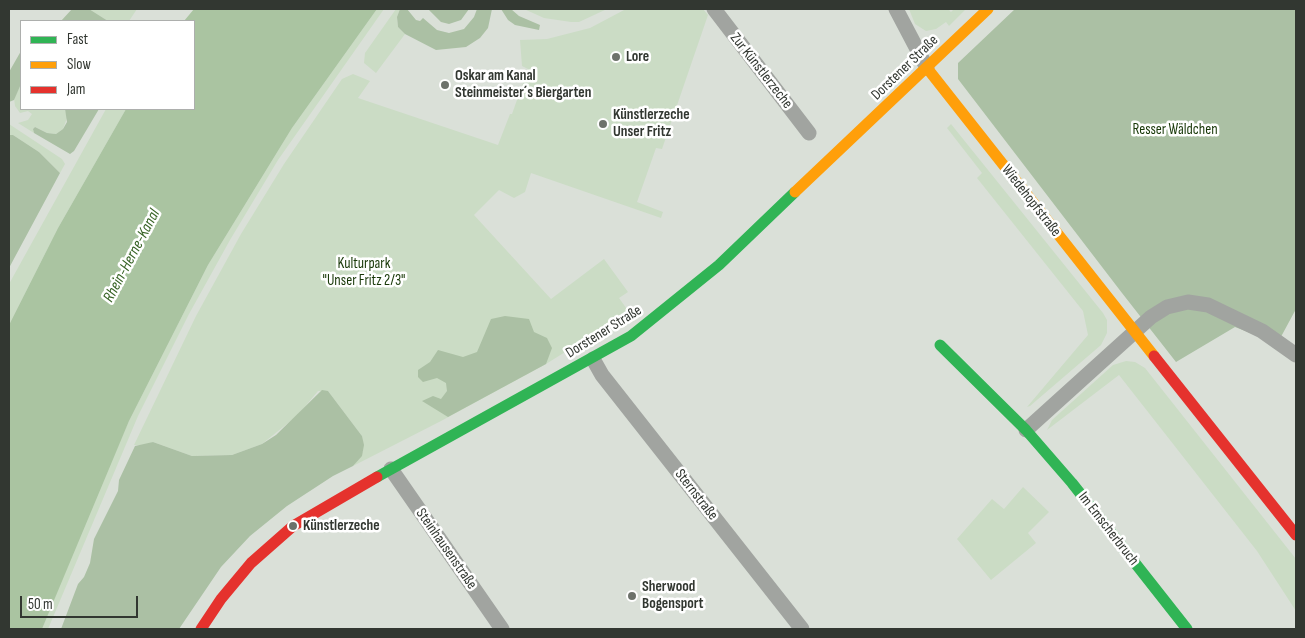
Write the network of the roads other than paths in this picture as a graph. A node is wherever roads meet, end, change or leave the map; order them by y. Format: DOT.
graph roads {
  1 [pos="896,9"];
  2 [pos="988,9"];
  3 [pos="717,10"];
  4 [pos="927,68"];
  5 [pos="809,133"];
  6 [pos="1136,333"];
  7 [pos="940,345"];
  8 [pos="1296,355"];
  9 [pos="593,360"];
  10 [pos="1026,430"];
  11 [pos="391,469"];
  12 [pos="1296,535"];
  13 [pos="201,629"];
  14 [pos="502,629"];
  15 [pos="802,629"];
  16 [pos="1187,629"];
  1 -- 4 [label="street"];
  2 -- 4 [label="main road, Dorstener Straße"];
  3 -- 5 [label="street, Zur Künstlerzeche"];
  4 -- 6 [label="main road, Wiedehopfstraße"];
  4 -- 9 [label="main road, Dorstener Straße"];
  6 -- 8 [label="street"];
  6 -- 10 [label="street"];
  6 -- 12 [label="main road, Wiedehopfstraße"];
  7 -- 10 [label="main road, Im Emscherbruch"];
  9 -- 11 [label="main road, Dorstener Straße"];
  9 -- 15 [label="street, Sternstraße"];
  10 -- 16 [label="main road, Im Emscherbruch"];
  11 -- 13 [label="main road, Dorstener Straße"];
  11 -- 14 [label="street, Steinhausenstraße"];
}
